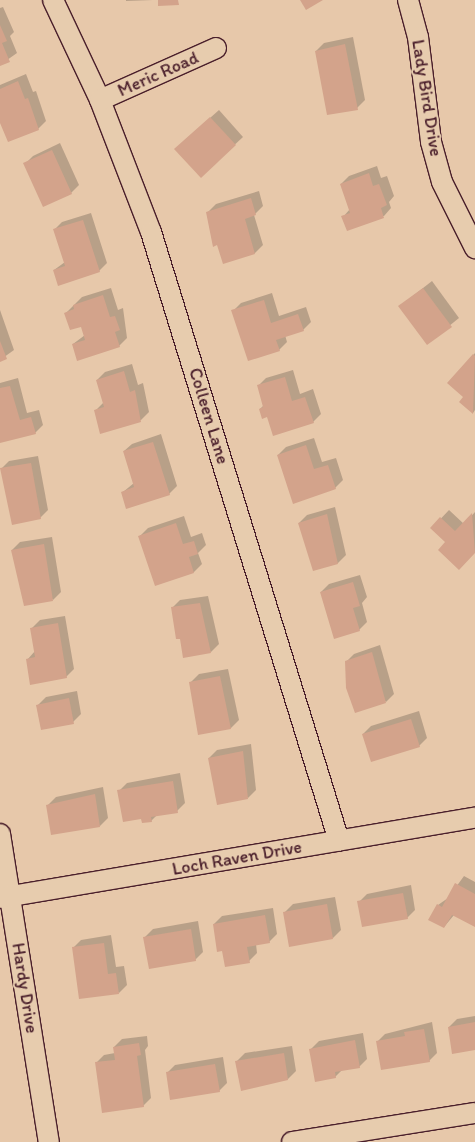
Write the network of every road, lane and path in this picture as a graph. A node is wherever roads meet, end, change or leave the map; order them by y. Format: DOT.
graph roads {
  1 [pos="53,0"];
  2 [pos="408,0"];
  3 [pos="216,48"];
  4 [pos="100,100"];
  5 [pos="475,248"];
  6 [pos="475,818"];
  7 [pos="0,834"];
  8 [pos="339,841"];
  9 [pos="5,898"];
  10 [pos="475,1113"];
  11 [pos="50,1142"];
  12 [pos="292,1142"];
  1 -- 4 [label="street, Colleen Lane"];
  2 -- 5 [label="street, Lady Bird Drive"];
  3 -- 4 [label="street, Meric Road"];
  4 -- 8 [label="street, Colleen Lane"];
  6 -- 8 [label="street, Loch Raven Drive"];
  7 -- 9 [label="street, Hardy Drive"];
  8 -- 9 [label="street, Loch Raven Drive"];
  9 -- 11 [label="street, Hardy Drive"];
  10 -- 12 [label="street"];
}
